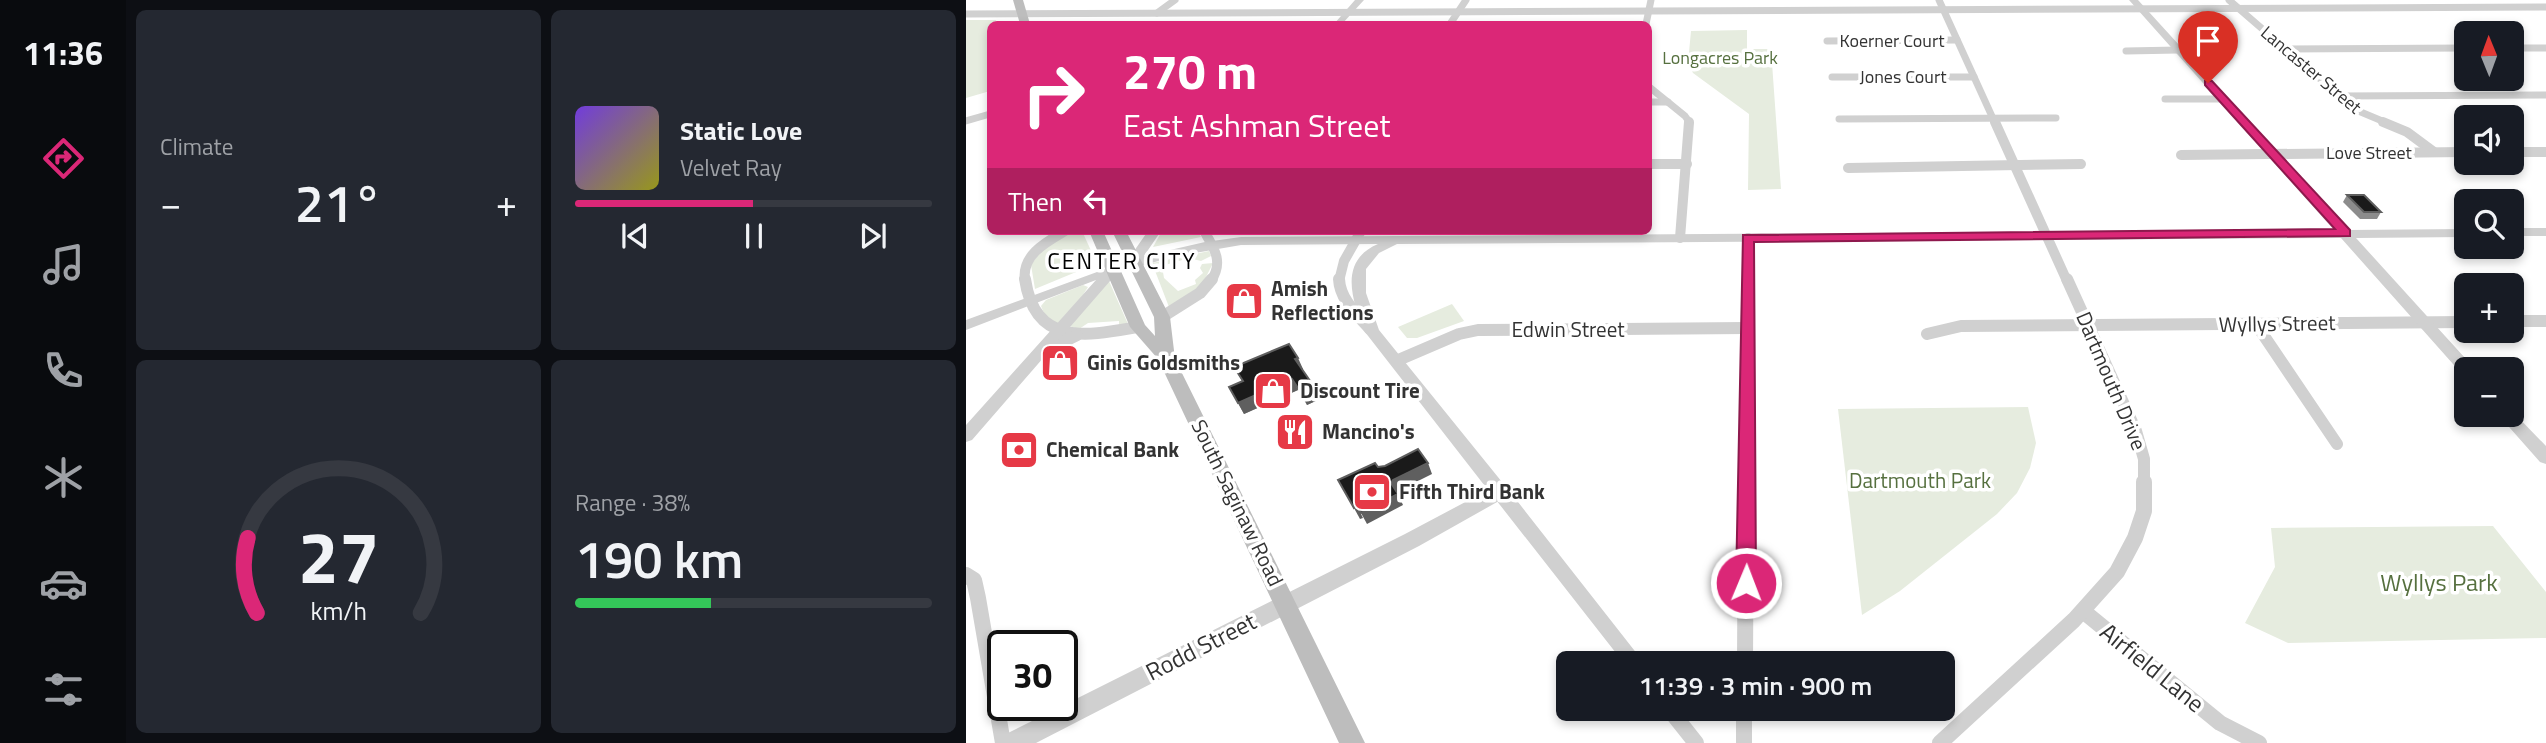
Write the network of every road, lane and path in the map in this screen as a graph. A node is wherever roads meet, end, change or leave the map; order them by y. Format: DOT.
graph roads {
  1 [pos="1018,0"];
  2 [pos="1174,0"];
  3 [pos="1360,0"];
  4 [pos="1466,0"];
  5 [pos="1558,0"];
  6 [pos="1651,0"];
  7 [pos="1746,0"];
  8 [pos="1847,0"];
  9 [pos="2029,0"];
  10 [pos="2133,0"];
  11 [pos="2229,0"];
  12 [pos="1941,5"];
  13 [pos="2546,7"];
  14 [pos="2141,9"];
  15 [pos="2239,9"];
  16 [pos="1849,10"];
  17 [pos="2035,10"];
  18 [pos="1649,11"];
  19 [pos="1746,11"];
  20 [pos="1458,12"];
  21 [pos="1553,12"];
  22 [pos="1349,13"];
  23 [pos="966,14"];
  24 [pos="1157,14"];
  25 [pos="1024,19"];
  26 [pos="1341,21"];
  27 [pos="1452,21"];
  28 [pos="1647,21"];
  29 [pos="1957,40"];
  30 [pos="1827,41"];
  31 [pos="2454,48"];
  32 [pos="2524,48"];
  33 [pos="2546,48"];
  34 [pos="2285,49"];
  35 [pos="2178,50"];
  36 [pos="2126,51"];
  37 [pos="1974,76"];
  38 [pos="1832,77"];
  39 [pos="1652,89"];
  40 [pos="2546,95"];
  41 [pos="2338,96"];
  42 [pos="2165,99"];
  43 [pos="2223,99"];
  44 [pos="1668,102"];
  45 [pos="1652,103"];
  46 [pos="987,115"];
  47 [pos="1993,118"];
  48 [pos="2056,118"];
  49 [pos="1839,119"];
  50 [pos="966,121"];
  51 [pos="2434,152"];
  52 [pos="2454,152"];
  53 [pos="2524,152"];
  54 [pos="2546,152"];
  55 [pos="2273,153"];
  56 [pos="2181,155"];
  57 [pos="1652,164"];
  58 [pos="1687,164"];
  59 [pos="2081,164"];
  60 [pos="2015,167"];
  61 [pos="1848,168"];
  62 [pos="2524,232"];
  63 [pos="2546,232"];
  64 [pos="2346,233"];
  65 [pos="2454,233"];
  66 [pos="1059,235"];
  67 [pos="1098,235"];
  68 [pos="1121,235"];
  69 [pos="1152,235"];
  70 [pos="1206,235"];
  71 [pos="2047,235"];
  72 [pos="1358,236"];
  73 [pos="1680,238"];
  74 [pos="1748,238"];
  75 [pos="1406,240"];
  76 [pos="1211,244"];
  77 [pos="1134,261"];
  78 [pos="1114,268"];
  79 [pos="1032,300"];
  80 [pos="1162,317"];
  81 [pos="2524,321"];
  82 [pos="2546,321"];
  83 [pos="2425,322"];
  84 [pos="2454,322"];
  85 [pos="2256,324"];
  86 [pos="966,325"];
  87 [pos="2088,325"];
  88 [pos="1138,327"];
  89 [pos="1747,328"];
  90 [pos="1057,331"];
  91 [pos="1372,332"];
  92 [pos="1927,334"];
  93 [pos="1079,335"];
  94 [pos="1040,353"];
  95 [pos="2456,357"];
  96 [pos="1166,359"];
  97 [pos="1396,361"];
  98 [pos="2519,427"];
  99 [pos="966,436"];
  100 [pos="2337,444"];
  101 [pos="2546,457"];
  102 [pos="1500,492"];
  103 [pos="966,575"];
  104 [pos="1287,604"];
  105 [pos="2083,611"];
  106 [pos="1625,651"];
  107 [pos="1745,651"];
  108 [pos="1679,721"];
  109 [pos="1744,721"];
  110 [pos="1003,743"];
  111 [pos="1012,743"];
  112 [pos="1352,743"];
  113 [pos="1696,743"];
  114 [pos="1744,743"];
  115 [pos="1940,743"];
  116 [pos="2259,743"];
  1 -- 25 [label="main road"];
  2 -- 24 [label="street"];
  3 -- 22 [label="street"];
  4 -- 20 [label="street"];
  5 -- 21 [label="street"];
  6 -- 18 [label="street"];
  7 -- 19 [label="street"];
  8 -- 16 [label="street"];
  9 -- 17 [label="street"];
  10 -- 14 [label="street"];
  11 -- 15 [label="street, Lancaster Street"];
  12 -- 16 [label="street"];
  12 -- 17 [label="street"];
  12 -- 29 [label="street, Dartmouth Drive"];
  13 -- 15 [label="street"];
  14 -- 15 [label="street"];
  14 -- 17 [label="street"];
  14 -- 35 [label="street"];
  15 -- 34 [label="street, Lancaster Street"];
  16 -- 19 [label="street"];
  18 -- 19 [label="street"];
  18 -- 21 [label="street"];
  18 -- 28 [label="street"];
  20 -- 21 [label="street"];
  20 -- 22 [label="street"];
  20 -- 27 [label="street"];
  22 -- 24 [label="street"];
  22 -- 26 [label="street"];
  23 -- 25 [label="street"];
  24 -- 25 [label="street"];
  29 -- 30 [label="street, Koerner Court"];
  29 -- 37 [label="street, Dartmouth Drive"];
  31 -- 34 [label="street"];
  32 -- 33 [label="street"];
  34 -- 41 [label="street, Lancaster Street"];
  35 -- 36 [label="street"];
  35 -- 43 [label="street"];
  37 -- 38 [label="street, Jones Court"];
  37 -- 47 [label="street, Dartmouth Drive"];
  39 -- 44 [label="street"];
  40 -- 41 [label="street"];
  41 -- 51 [label="street, Lancaster Street"];
  42 -- 43 [label="street"];
  43 -- 55 [label="street"];
  44 -- 45 [label="street"];
  44 -- 58 [label="street"];
  46 -- 50 [label="street"];
  47 -- 48 [label="street"];
  47 -- 49 [label="street"];
  47 -- 60 [label="street, Dartmouth Drive"];
  51 -- 52 [label="street, Love Street"];
  51 -- 55 [label="street, Love Street"];
  53 -- 54 [label="street"];
  55 -- 56 [label="street, Love Street"];
  55 -- 64 [label="street"];
  57 -- 58 [label="street"];
  58 -- 73 [label="street"];
  59 -- 60 [label="street"];
  60 -- 61 [label="street"];
  60 -- 71 [label="street, Dartmouth Drive"];
  62 -- 63 [label="street"];
  64 -- 65 [label="street"];
  64 -- 71 [label="street"];
  64 -- 83 [label="street"];
  66 -- 79 [label="street"];
  67 -- 78 [label="main road"];
  68 -- 77 [label="main road, South Saginaw Road"];
  69 -- 77 [label="street"];
  70 -- 76 [label="street"];
  71 -- 74 [label="street"];
  71 -- 87 [label="street, Dartmouth Drive"];
  72 -- 75 [label="street"];
  72 -- 76 [label="street"];
  72 -- 91 [label="street"];
  73 -- 74 [label="street"];
  73 -- 75 [label="street"];
  74 -- 89 [label="street"];
  75 -- 91 [label="street"];
  76 -- 77 [label="street"];
  76 -- 80 [label="street"];
  77 -- 78 [label="street"];
  77 -- 80 [label="main road, South Saginaw Road"];
  78 -- 79 [label="street"];
  78 -- 88 [label="main road"];
  78 -- 90 [label="street"];
  79 -- 86 [label="street"];
  79 -- 90 [label="street"];
  80 -- 96 [label="main road, South Saginaw Road"];
  81 -- 82 [label="street"];
  83 -- 84 [label="street, Wyllys Street"];
  83 -- 85 [label="street, Wyllys Street"];
  83 -- 95 [label="street"];
  85 -- 87 [label="street, Wyllys Street"];
  85 -- 100 [label="street"];
  87 -- 92 [label="street, Wyllys Street"];
  87 -- 105 [label="street, Dartmouth Drive"];
  88 -- 93 [label="street"];
  88 -- 96 [label="main road"];
  89 -- 97 [label="street, Edwin Street"];
  89 -- 107 [label="street"];
  90 -- 93 [label="street"];
  90 -- 94 [label="street"];
  91 -- 97 [label="street"];
  93 -- 94 [label="street"];
  94 -- 99 [label="street"];
  96 -- 104 [label="main road, South Saginaw Road"];
  97 -- 102 [label="street"];
  98 -- 101 [label="street"];
  102 -- 104 [label="street, Rodd Street"];
  102 -- 106 [label="street"];
  103 -- 110 [label="street"];
  104 -- 111 [label="street, Rodd Street"];
  104 -- 112 [label="main road, South Saginaw Road"];
  105 -- 115 [label="street, Dartmouth Drive"];
  105 -- 116 [label="street, Airfield Lane"];
  108 -- 113 [label="street"];
  109 -- 114 [label="street"];
}
